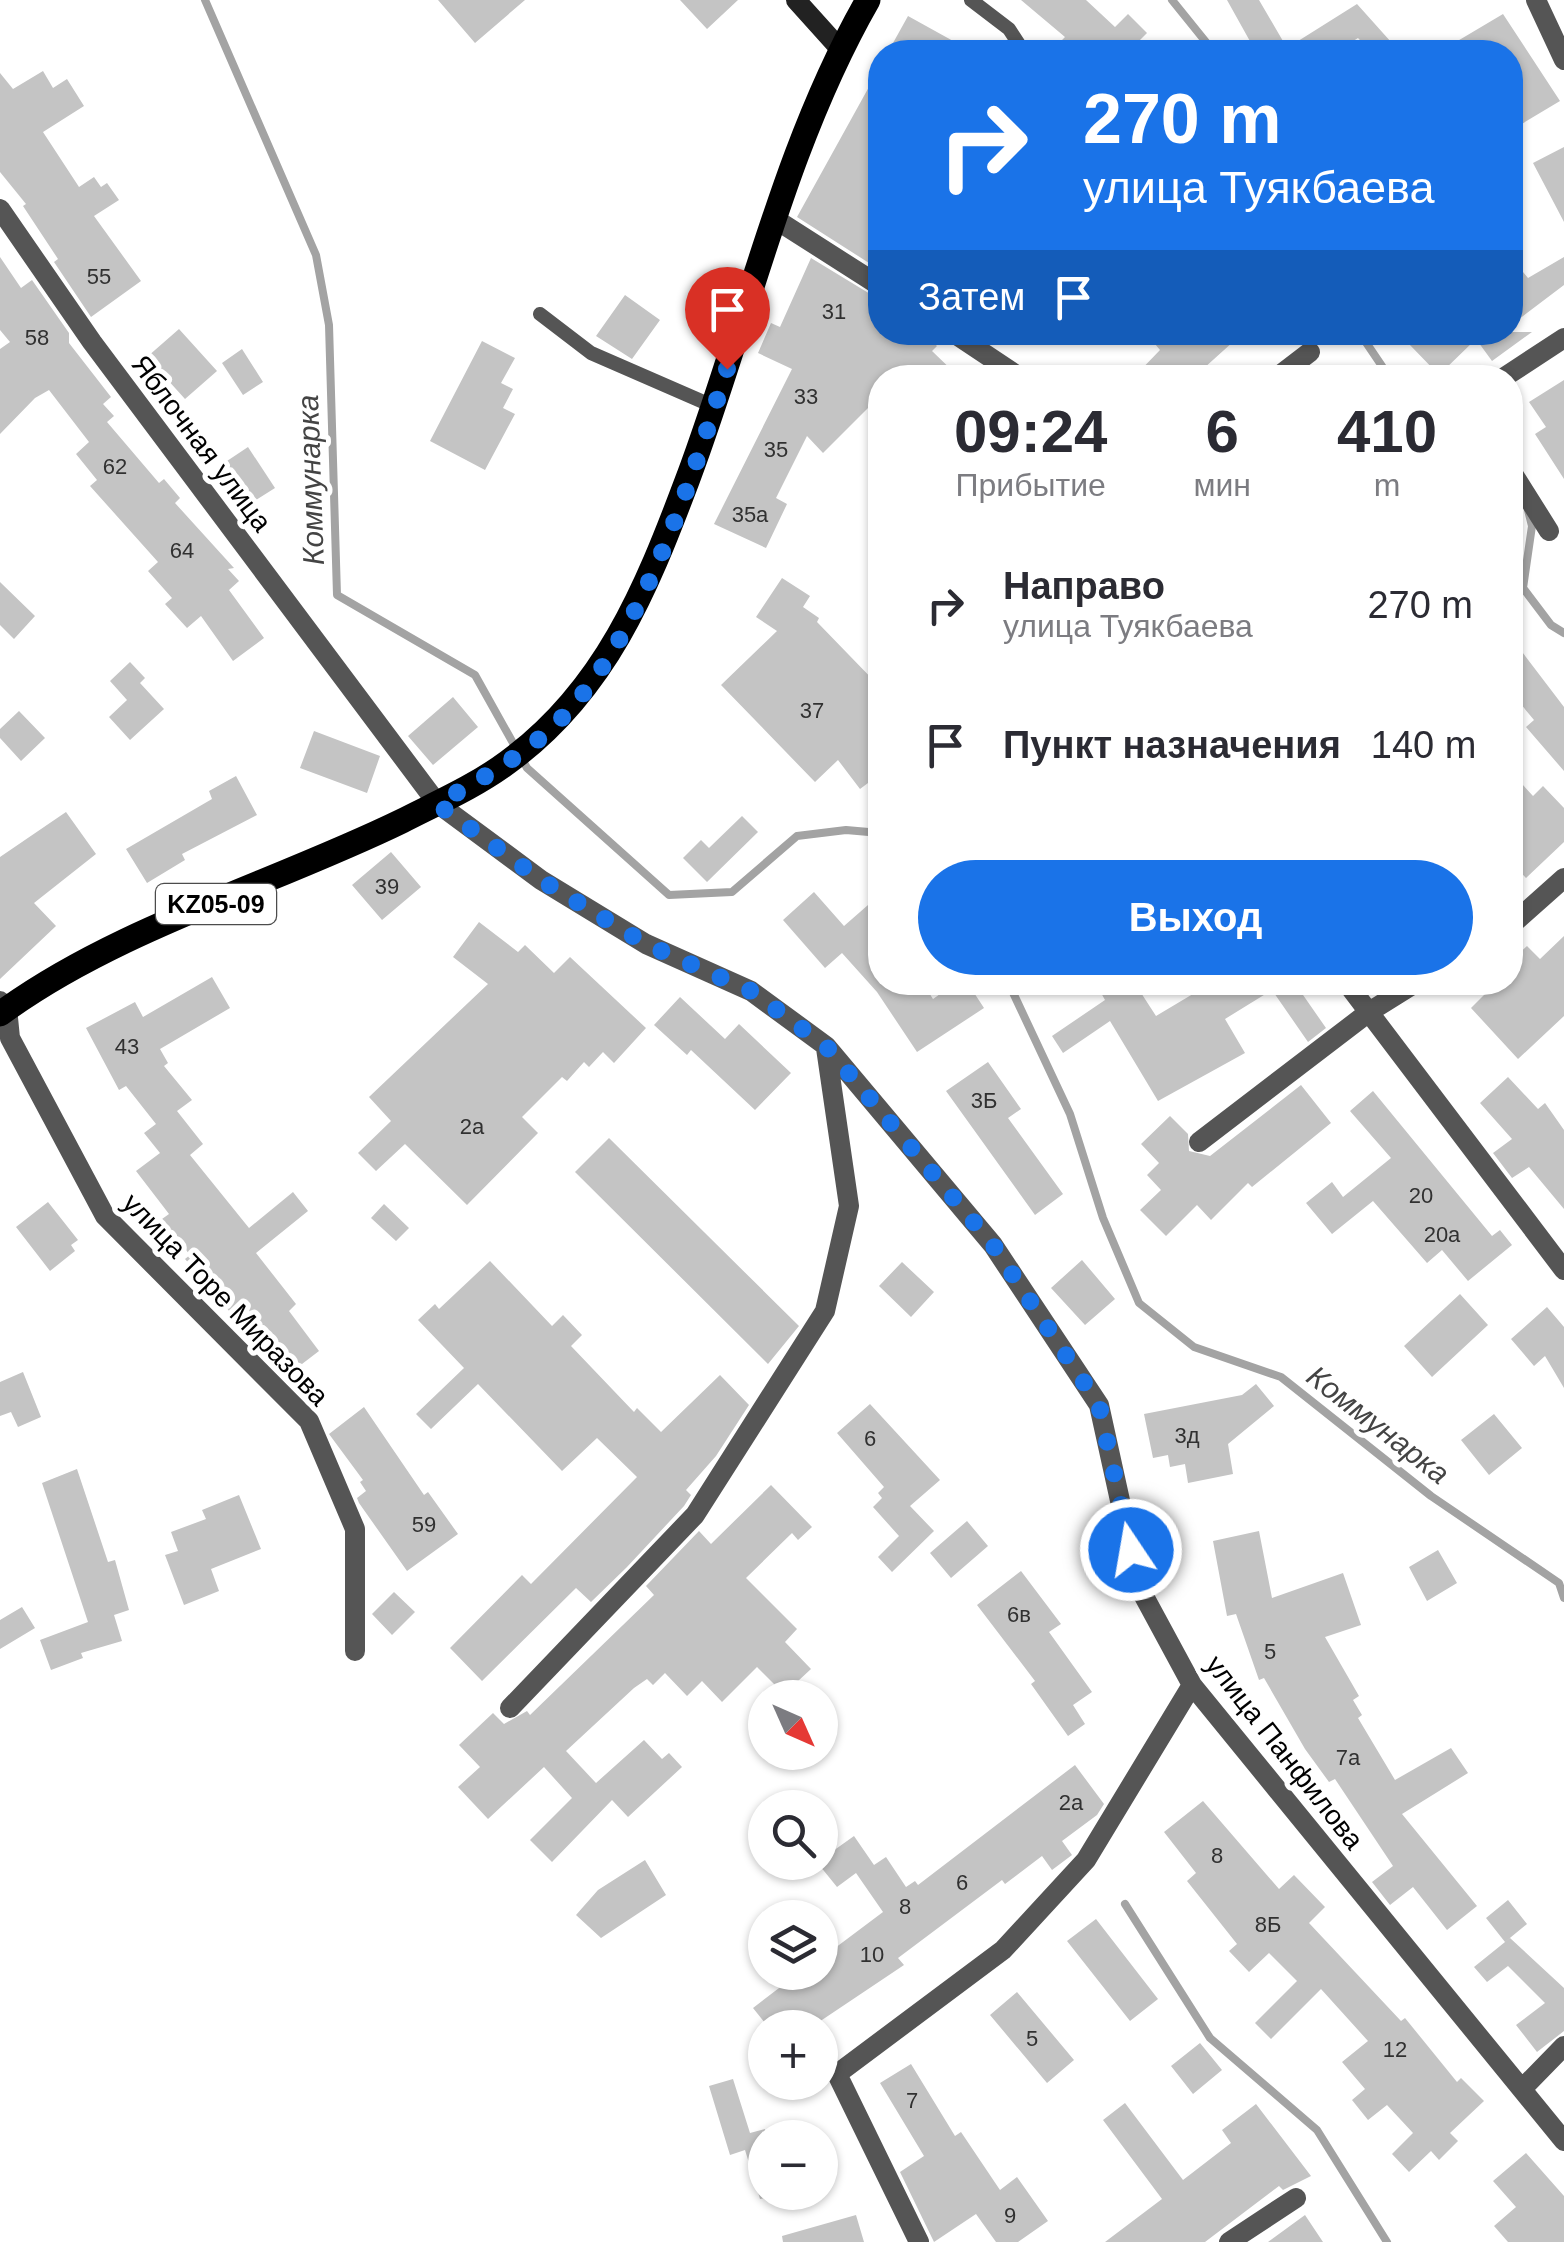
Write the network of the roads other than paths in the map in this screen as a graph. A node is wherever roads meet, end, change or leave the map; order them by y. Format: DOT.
graph roads {
  1 [pos="796,0"];
  2 [pos="868,0"];
  3 [pos="971,0"];
  4 [pos="1536,0"];
  5 [pos="1016,40"];
  6 [pos="840,50"];
  7 [pos="1564,60"];
  8 [pos="0,209"];
  9 [pos="776,219"];
  10 [pos="868,278"];
  11 [pos="540,314"];
  12 [pos="1564,338"];
  13 [pos="972,345"];
  14 [pos="1310,352"];
  15 [pos="1002,365"];
  16 [pos="1293,365"];
  17 [pos="1522,365"];
  18 [pos="715,407"];
  19 [pos="1523,490"];
  20 [pos="1549,531"];
  21 [pos="437,804"];
  22 [pos="1564,878"];
  23 [pos="1523,914"];
  24 [pos="1356,995"];
  25 [pos="1397,995"];
  26 [pos="2,1008"];
  27 [pos="1369,1012"];
  28 [pos="826,1046"];
  29 [pos="1199,1142"];
  30 [pos="1564,1270"];
  31 [pos="355,1651"];
  32 [pos="1192,1686"];
  33 [pos="510,1708"];
  34 [pos="1564,2046"];
  35 [pos="1522,2089"];
  36 [pos="1564,2141"];
  37 [pos="1296,2198"];
  38 [pos="919,2242"];
  39 [pos="1229,2242"];
  1 -- 6 [label="street"];
  2 -- 6 [label="main road, KZ05-09"];
  3 -- 5 [label="lane"];
  4 -- 7 [label="street"];
  6 -- 9 [label="main road, KZ05-09"];
  8 -- 21 [label="street, Яблочная улица"];
  9 -- 10 [label="street"];
  9 -- 18 [label="main road, KZ05-09"];
  11 -- 18 [label="lane"];
  12 -- 17 [label="street"];
  13 -- 15 [label="street"];
  14 -- 16 [label="street"];
  18 -- 21 [label="main road, KZ05-09"];
  19 -- 20 [label="street"];
  21 -- 26 [label="main road, KZ05-09"];
  21 -- 28 [label="street, улица Панфилова"];
  22 -- 23 [label="street"];
  24 -- 27 [label="street"];
  25 -- 27 [label="street"];
  26 -- 31 [label="street, улица Торе Миразова"];
  27 -- 29 [label="street"];
  27 -- 30 [label="street"];
  28 -- 32 [label="street, улица Панфилова"];
  28 -- 33 [label="street"];
  32 -- 35 [label="street, улица Панфилова"];
  32 -- 38 [label="street"];
  34 -- 35 [label="street"];
  35 -- 36 [label="street, улица Панфилова"];
  37 -- 39 [label="street"];
}
